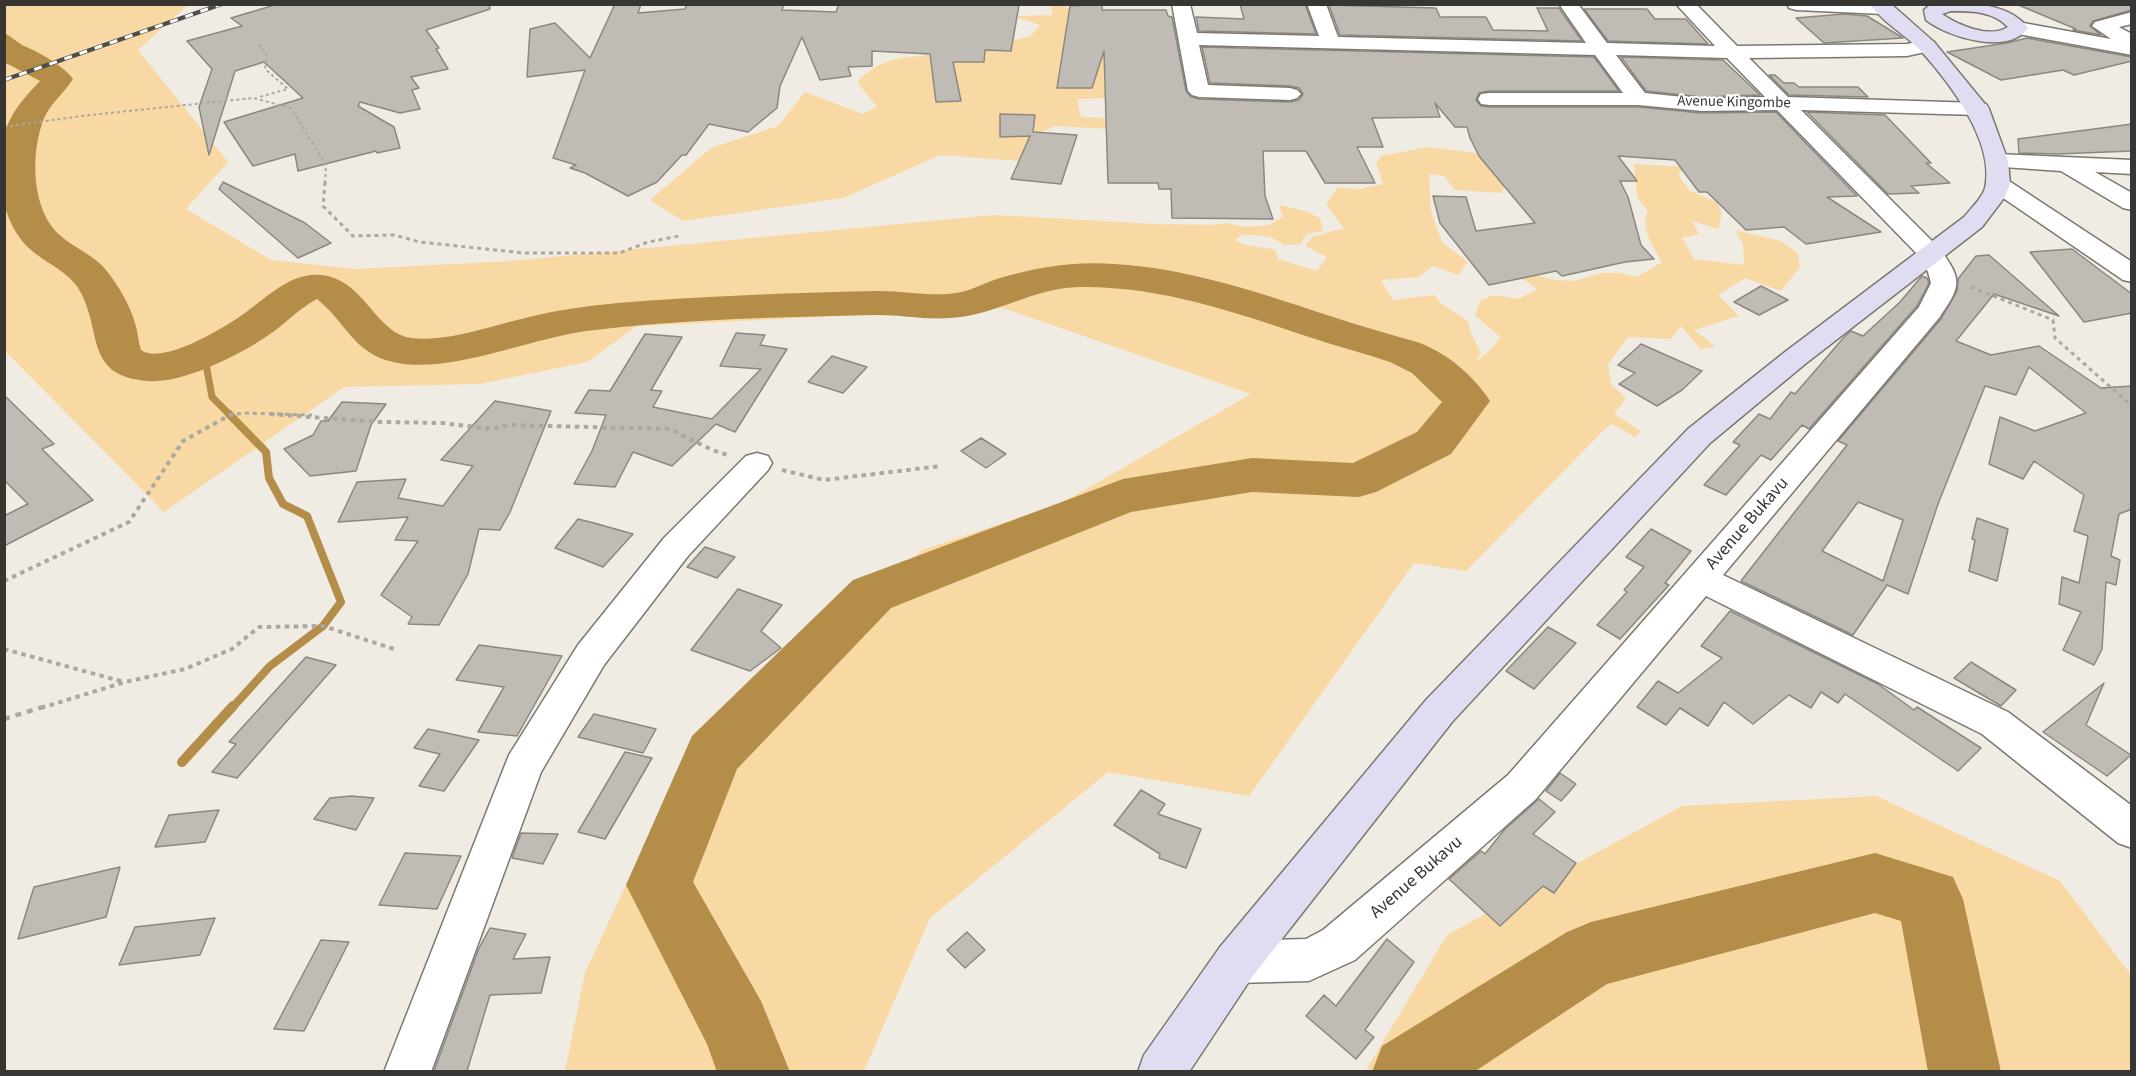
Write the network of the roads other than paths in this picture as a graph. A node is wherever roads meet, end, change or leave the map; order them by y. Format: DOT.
graph roads {
  1 [pos="1181,4"];
  2 [pos="1317,4"];
  3 [pos="1568,4"];
  4 [pos="1685,4"];
  5 [pos="1796,4"];
  6 [pos="1968,5"];
  7 [pos="1881,6"];
  8 [pos="1935,16"];
  9 [pos="2132,18"];
  10 [pos="2018,28"];
  11 [pos="1989,36"];
  12 [pos="1189,39"];
  13 [pos="1330,40"];
  14 [pos="2132,42"];
  15 [pos="1600,48"];
  16 [pos="1940,49"];
  17 [pos="2132,49"];
  18 [pos="1732,52"];
  19 [pos="1290,94"];
  20 [pos="1489,99"];
  21 [pos="1638,99"];
  22 [pos="1783,103"];
  23 [pos="1978,109"];
  24 [pos="2063,164"];
  25 [pos="2132,167"];
  26 [pos="1998,173"];
  27 [pos="2132,202"];
  28 [pos="1938,266"];
  29 [pos="2132,274"];
  30 [pos="757,464"];
  31 [pos="1701,579"];
  32 [pos="2132,830"];
  33 [pos="1236,962"];
  34 [pos="407,1071"];
  35 [pos="1161,1071"];
  1 -- 12 [label="street"];
  2 -- 13 [label="street"];
  3 -- 15 [label="street"];
  4 -- 18 [label="street"];
  5 -- 7 [label="street"];
  6 -- 8 [label="street"];
  6 -- 10 [label="street"];
  7 -- 8 [label="street"];
  7 -- 16 [label="street"];
  8 -- 11 [label="street"];
  8 -- 16 [label="street"];
  9 -- 14 [label="street"];
  10 -- 11 [label="street"];
  10 -- 17 [label="street"];
  11 -- 16 [label="street"];
  12 -- 13 [label="street"];
  12 -- 19 [label="street"];
  13 -- 15 [label="street"];
  15 -- 18 [label="street"];
  15 -- 21 [label="street"];
  16 -- 18 [label="street"];
  16 -- 23 [label="street"];
  18 -- 22 [label="street"];
  20 -- 21 [label="street, Avenue Kingombe"];
  21 -- 22 [label="street, Avenue Kingombe"];
  22 -- 23 [label="street, Avenue Kingombe"];
  22 -- 28 [label="street"];
  23 -- 26 [label="street"];
  24 -- 25 [label="street"];
  24 -- 26 [label="street"];
  24 -- 27 [label="street"];
  26 -- 28 [label="street"];
  26 -- 29 [label="street"];
  28 -- 31 [label="street, Avenue Bukavu"];
  28 -- 33 [label="street"];
  30 -- 34 [label="street"];
  31 -- 32 [label="street"];
  31 -- 33 [label="street, Avenue Bukavu"];
  33 -- 35 [label="street"];
}
